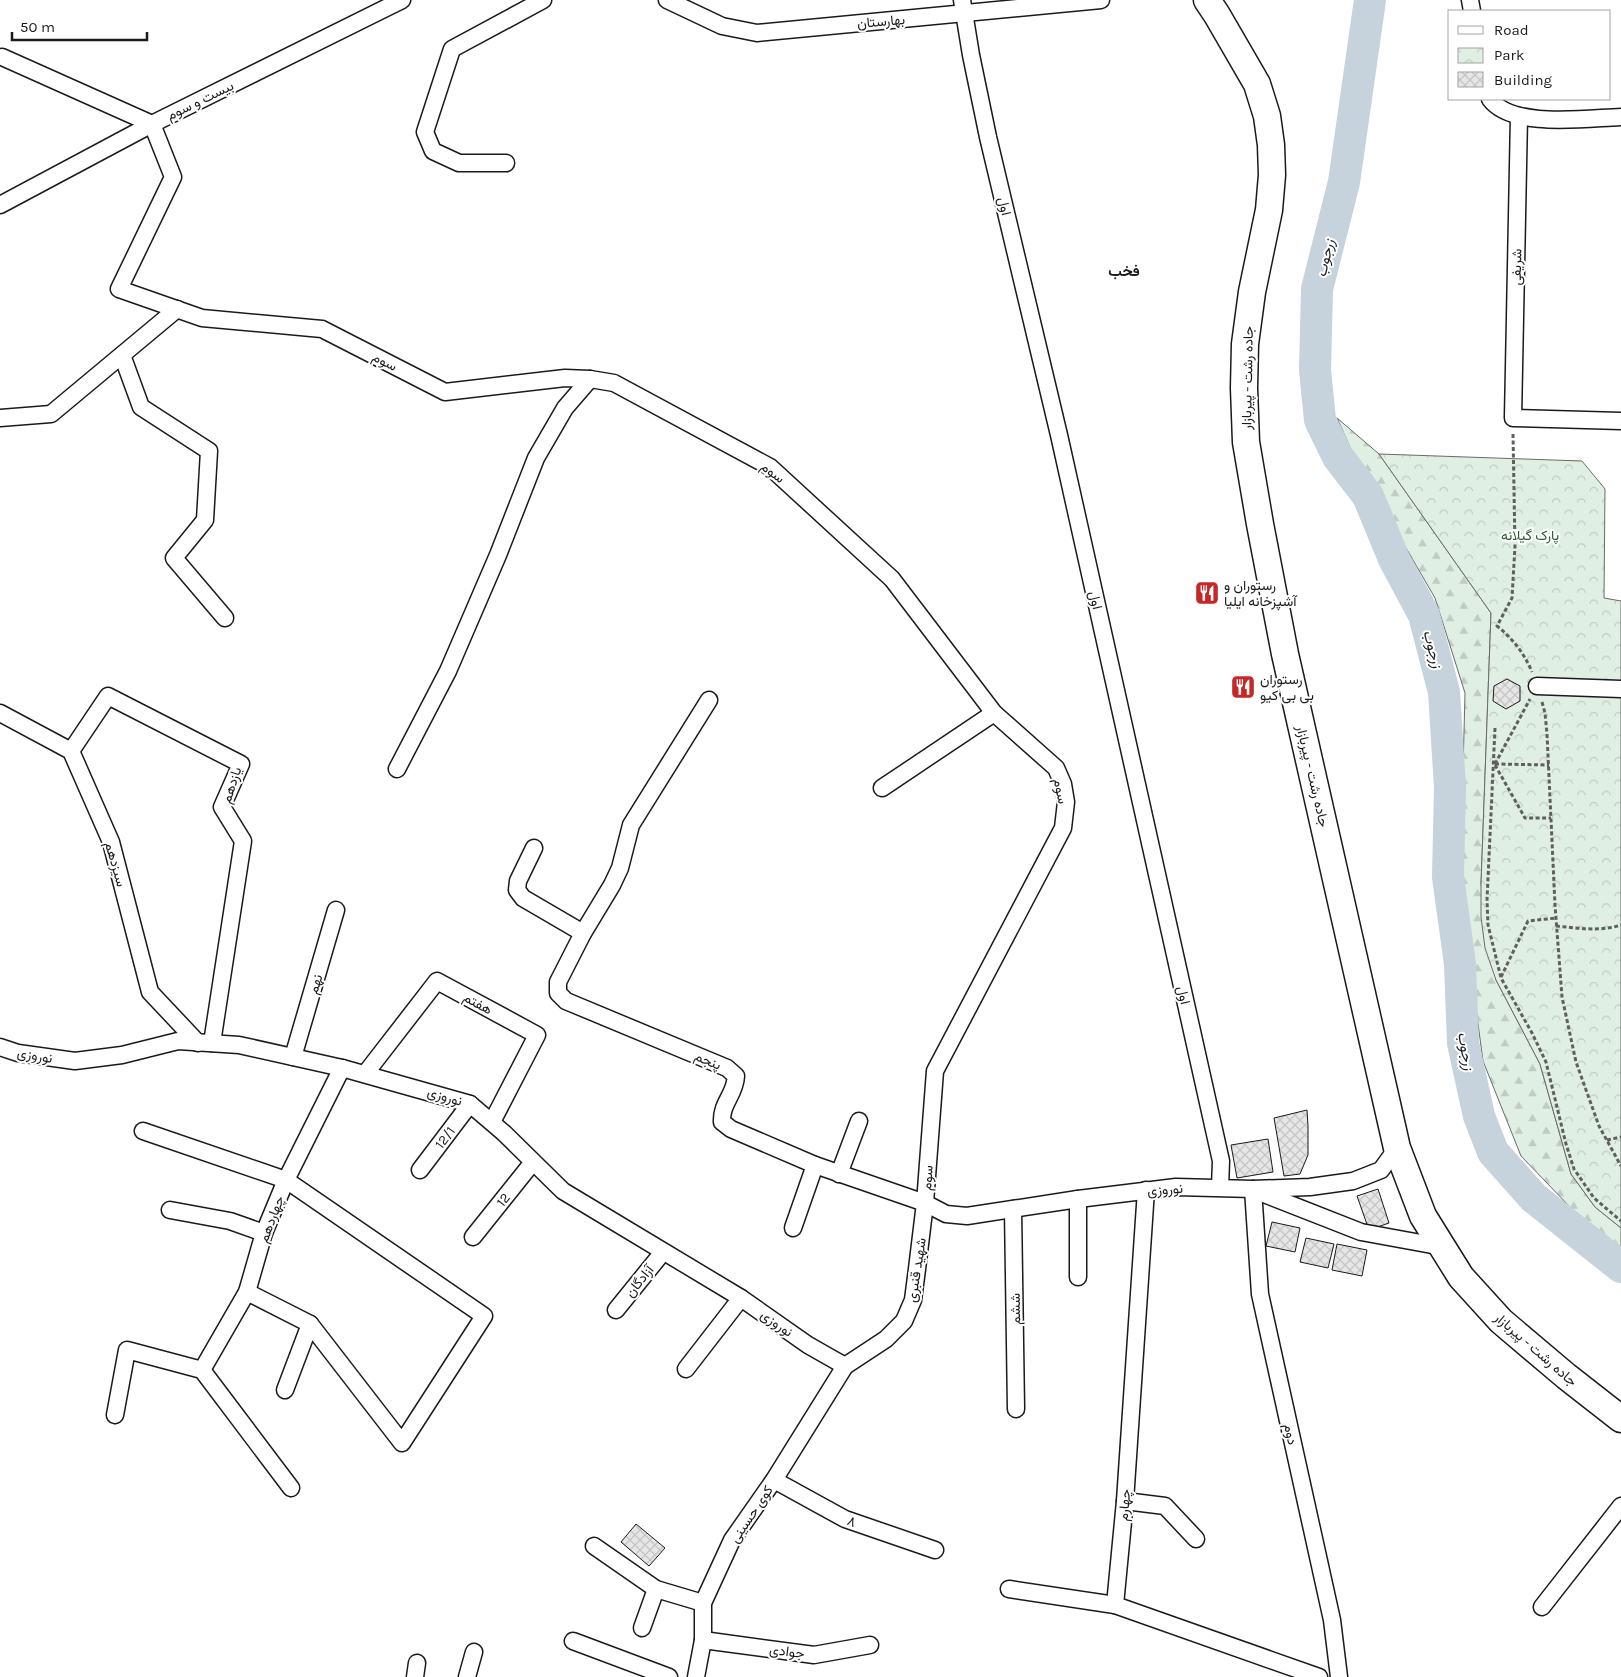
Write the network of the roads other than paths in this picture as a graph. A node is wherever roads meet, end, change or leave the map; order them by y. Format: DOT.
graph roads {
  1 [pos="402,0"];
  2 [pos="543,0"];
  3 [pos="667,0"];
  4 [pos="1100,0"];
  5 [pos="1206,0"];
  6 [pos="964,7"];
  7 [pos="2,57"];
  8 [pos="1491,100"];
  9 [pos="1519,116"];
  10 [pos="1621,117"];
  11 [pos="152,124"];
  12 [pos="506,163"];
  13 [pos="0,205"];
  14 [pos="177,309"];
  15 [pos="122,355"];
  16 [pos="590,379"];
  17 [pos="0,418"];
  18 [pos="1621,421"];
  19 [pos="226,618"];
  20 [pos="1537,686"];
  21 [pos="1621,689"];
  22 [pos="709,700"];
  23 [pos="994,712"];
  24 [pos="0,713"];
  25 [pos="70,751"];
  26 [pos="397,769"];
  27 [pos="882,788"];
  28 [pos="534,848"];
  29 [pos="336,910"];
  30 [pos="583,933"];
  31 [pos="205,1043"];
  32 [pos="0,1047"];
  33 [pos="293,1057"];
  34 [pos="342,1068"];
  35 [pos="365,1074"];
  36 [pos="470,1104"];
  37 [pos="859,1121"];
  38 [pos="492,1122"];
  39 [pos="143,1131"];
  40 [pos="1397,1148"];
  41 [pos="533,1162"];
  42 [pos="815,1165"];
  43 [pos="420,1170"];
  44 [pos="839,1174"];
  45 [pos="286,1180"];
  46 [pos="1220,1187"];
  47 [pos="1253,1189"];
  48 [pos="1146,1190"];
  49 [pos="1078,1199"];
  50 [pos="925,1203"];
  51 [pos="1013,1209"];
  52 [pos="170,1210"];
  53 [pos="792,1228"];
  54 [pos="264,1233"];
  55 [pos="474,1238"];
  56 [pos="1442,1247"];
  57 [pos="663,1252"];
  58 [pos="1078,1277"];
  59 [pos="247,1292"];
  60 [pos="741,1298"];
  61 [pos="616,1310"];
  62 [pos="310,1324"];
  63 [pos="845,1366"];
  64 [pos="686,1369"];
  65 [pos="202,1370"];
  66 [pos="285,1390"];
  67 [pos="1016,1409"];
  68 [pos="115,1415"];
  69 [pos="1621,1419"];
  70 [pos="774,1480"];
  71 [pos="291,1488"];
  72 [pos="1125,1501"];
  73 [pos="1621,1506"];
  74 [pos="1196,1539"];
  75 [pos="594,1546"];
  76 [pos="934,1550"];
  77 [pos="656,1589"];
  78 [pos="1009,1589"];
  79 [pos="703,1603"];
  80 [pos="1115,1605"];
  81 [pos="1542,1608"];
  82 [pos="642,1628"];
  83 [pos="703,1640"];
  84 [pos="572,1641"];
  85 [pos="870,1645"];
  86 [pos="474,1652"];
  87 [pos="467,1677"];
  88 [pos="669,1677"];
  89 [pos="696,1677"];
  90 [pos="1319,1677"];
  91 [pos="1338,1677"];
  1 -- 11 [label="street, بیست و سوم"];
  2 -- 12 [label="street"];
  3 -- 6 [label="street, بهارستان"];
  4 -- 6 [label="street, بهارستان"];
  5 -- 40 [label="main road, جاده رشت - پیربازار"];
  6 -- 46 [label="street, اول"];
  7 -- 11 [label="street"];
  8 -- 9 [label="street"];
  9 -- 10 [label="street"];
  9 -- 18 [label="street, شریفی"];
  11 -- 13 [label="street, بیست و سوم"];
  11 -- 14 [label="street, سوم"];
  14 -- 15 [label="street"];
  14 -- 16 [label="street, سوم"];
  15 -- 17 [label="street"];
  15 -- 19 [label="street"];
  16 -- 23 [label="street, سوم"];
  16 -- 26 [label="street"];
  20 -- 21 [label="street"];
  22 -- 30 [label="street"];
  23 -- 27 [label="street"];
  23 -- 50 [label="street, سوم"];
  24 -- 25 [label="street"];
  25 -- 31 [label="street, سیزدهم"];
  25 -- 31 [label="street, یازدهم"];
  28 -- 30 [label="street"];
  29 -- 33 [label="street, نهم"];
  30 -- 42 [label="street, پنجم"];
  31 -- 32 [label="street, نوروزی"];
  31 -- 33 [label="street, نوروزی"];
  33 -- 34 [label="street, نوروزی"];
  34 -- 35 [label="street, نوروزی"];
  34 -- 45 [label="street, چهاردهم"];
  35 -- 36 [label="street, نوروزی"];
  35 -- 38 [label="street, هفتم"];
  36 -- 38 [label="street, نوروزی"];
  36 -- 43 [label="street, 12/1"];
  37 -- 44 [label="street"];
  38 -- 41 [label="street, نوروزی"];
  39 -- 45 [label="street"];
  40 -- 47 [label="street, نوروزی"];
  40 -- 56 [label="main road, جاده رشت - پیربازار"];
  41 -- 55 [label="street, 12"];
  41 -- 57 [label="street, نوروزی"];
  42 -- 44 [label="street, پنجم"];
  42 -- 53 [label="street"];
  44 -- 50 [label="street, پنجم"];
  45 -- 54 [label="street, چهاردهم"];
  45 -- 62 [label="street"];
  46 -- 47 [label="street, نوروزی"];
  46 -- 48 [label="street, نوروزی"];
  47 -- 56 [label="street"];
  47 -- 91 [label="street, دوم"];
  48 -- 49 [label="street, نوروزی"];
  48 -- 72 [label="street, چهارم"];
  49 -- 51 [label="street, نوروزی"];
  49 -- 58 [label="street"];
  50 -- 51 [label="street, نوروزی"];
  50 -- 63 [label="street, شهید قنبری"];
  51 -- 67 [label="street, ششم"];
  52 -- 54 [label="street"];
  54 -- 59 [label="street, چهاردهم"];
  56 -- 69 [label="main road, جاده رشت - پیربازار"];
  57 -- 60 [label="street, نوروزی"];
  57 -- 61 [label="street, آزادگان"];
  59 -- 62 [label="street"];
  59 -- 65 [label="street, چهاردهم"];
  60 -- 63 [label="street, نوروزی"];
  60 -- 64 [label="street"];
  62 -- 66 [label="street"];
  63 -- 70 [label="street, کوی حسینی"];
  65 -- 68 [label="street"];
  65 -- 71 [label="street"];
  70 -- 76 [label="street, ۸"];
  70 -- 79 [label="street, کوی حسینی"];
  72 -- 74 [label="street"];
  72 -- 80 [label="street, چهارم"];
  73 -- 81 [label="street"];
  75 -- 77 [label="street"];
  77 -- 79 [label="street"];
  77 -- 82 [label="street"];
  78 -- 80 [label="street"];
  79 -- 83 [label="street, کوی حسینی"];
  80 -- 90 [label="street"];
  83 -- 85 [label="street, جوادی"];
  83 -- 89 [label="street, کوی حسینی"];
  84 -- 88 [label="street"];
  86 -- 87 [label="street"];
}
